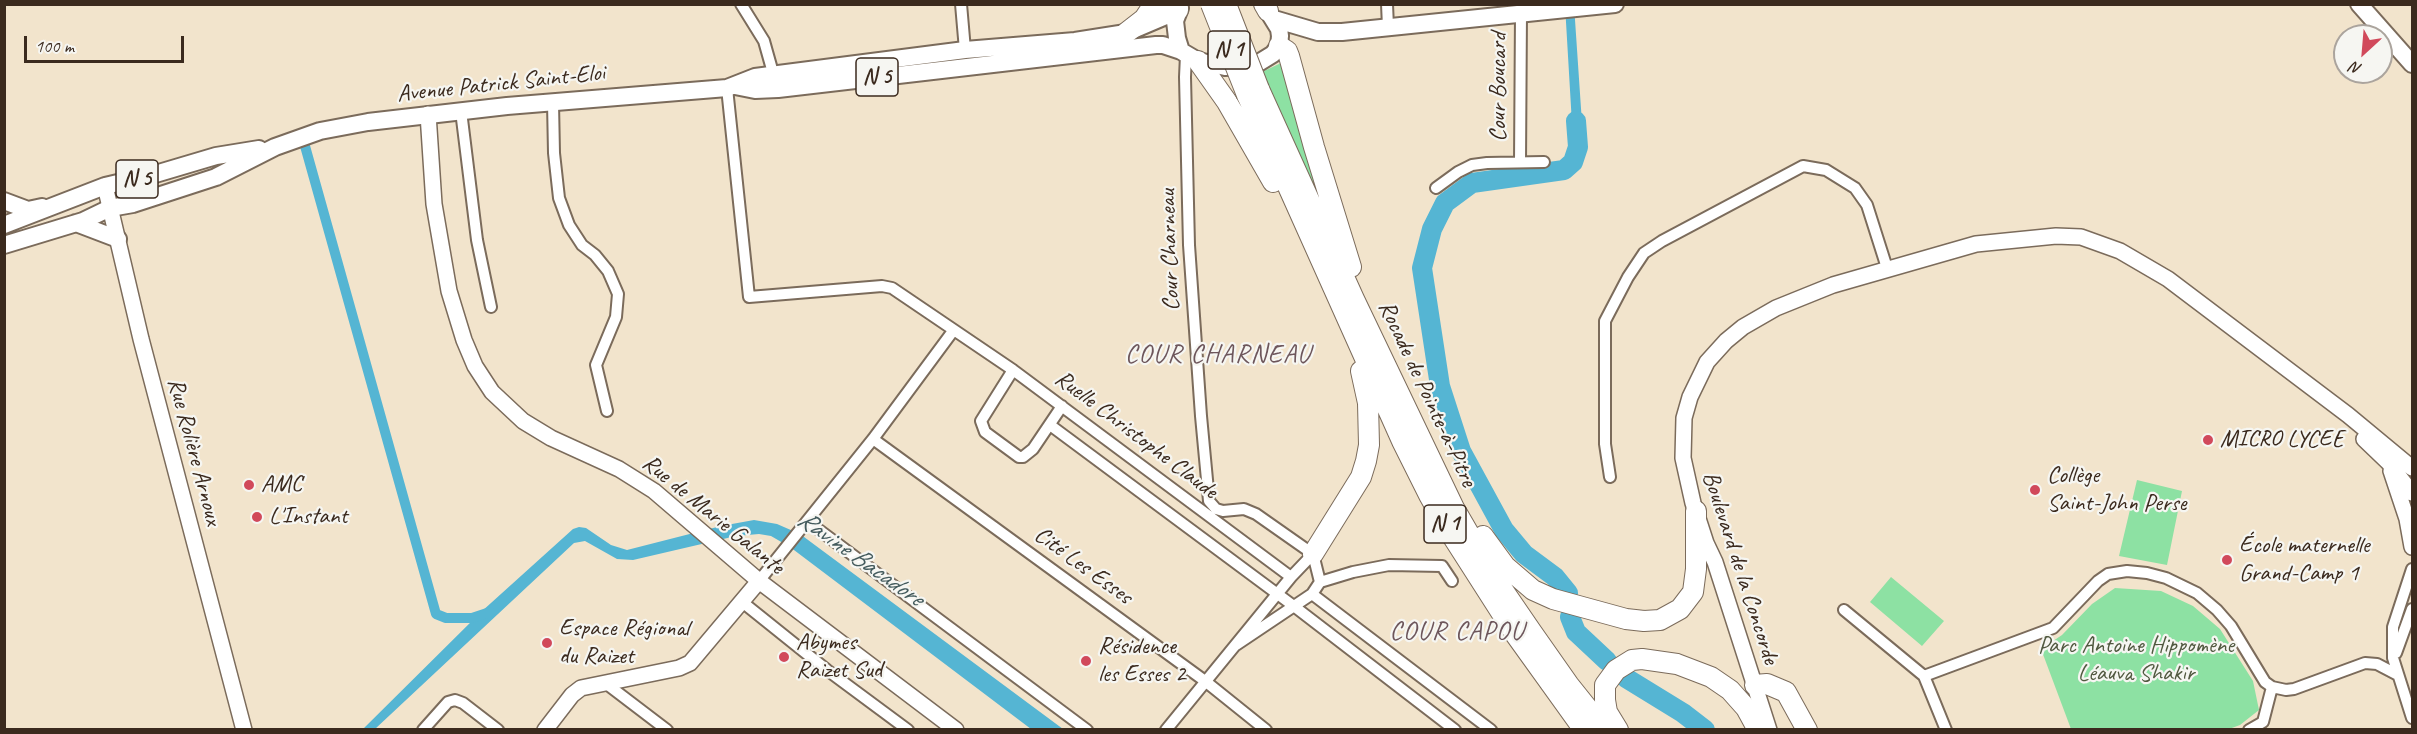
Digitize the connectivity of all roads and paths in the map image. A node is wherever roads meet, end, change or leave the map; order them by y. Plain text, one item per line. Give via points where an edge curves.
1 (741, 4) edge
2 (961, 4) edge
3 (1154, 4) edge
4 (1211, 4) edge
5 (1226, 4) edge
6 (1387, 4) edge
7 (1615, 4) edge
8 (2359, 4) edge
9 (2365, 4) edge
10 (1592, 6) edge
11 (1548, 8) edge
12 (1177, 9) edge
13 (1266, 10) edge
14 (1521, 13) junction
15 (1388, 27) junction
16 (1318, 32) junction
17 (1126, 33) junction
18 (1280, 44) junction
19 (965, 50) junction
20 (1188, 56) junction
21 (2408, 59) edge
22 (776, 82) junction
23 (731, 87) junction
24 (1253, 92) junction
25 (554, 103) junction
26 (461, 111) junction
27 (428, 114) junction
28 (275, 147) junction
29 (1520, 162) junction
30 (1544, 162) dead end
31 (105, 186) junction
32 (1436, 188) dead end
33 (4, 201) edge
34 (70, 202) junction
35 (110, 208) junction
36 (76, 223) junction
37 (4, 225) edge
38 (1303, 234) junction
39 (118, 239) junction
40 (5, 244) edge
41 (1887, 268) junction
42 (491, 307) dead end
43 (1342, 308) junction
44 (1370, 330) junction
45 (953, 331) junction
46 (1013, 370) junction
47 (2294, 374) junction
48 (1363, 378) junction
49 (1062, 406) junction
50 (607, 411) dead end
51 (1414, 424) junction
52 (1050, 425) junction
53 (873, 439) junction
54 (2388, 462) junction
55 (2412, 468) edge
56 (1610, 477) dead end
57 (2412, 493) edge
58 (1694, 507) junction
59 (805, 524) junction
60 (2412, 547) edge
61 (1313, 554) junction
62 (2412, 569) edge
63 (1291, 577) junction
64 (759, 581) junction
65 (1320, 582) junction
66 (1452, 582) dead end
67 (1278, 594) junction
68 (1312, 594) junction
69 (741, 602) junction
70 (1295, 607) junction
71 (2412, 609) edge
72 (1844, 610) dead end
73 (1236, 645) junction
74 (2393, 658) junction
75 (2398, 675) junction
76 (1924, 676) junction
77 (1205, 681) junction
78 (604, 682) junction
79 (1755, 685) junction
80 (2272, 687) junction
81 (2412, 718) edge
82 (244, 729) edge
83 (423, 729) edge
84 (498, 729) edge
85 (545, 729) edge
86 (667, 729) edge
87 (908, 729) edge
88 (956, 729) edge
89 (1087, 729) edge
90 (1166, 729) edge
91 (1266, 729) edge
92 (1455, 729) edge
93 (1491, 729) edge
94 (1584, 729) edge
95 (1605, 729) edge
96 (1618, 729) edge
97 (1758, 729) edge
98 (1769, 729) edge
99 (1807, 729) edge
100 (1946, 729) edge
101 (2249, 729) edge

1 - 22 street via 764,41
2 - 19 street
3 - 17 highway via 1144,19
4 - 24 highway, N 1, bridge
5 - 24 highway, N 1, bridge
6 - 15 street
7 - 10 main road
8 - 21 main road
9 - 21 main road
10 - 11 main road
11 - 14 main road
12 - 17 main road, Avenue Patrick Saint-Eloi / N 5
12 - 20 main road via 1175,31
13 - 16 main road
13 - 18 main road via 1279,29
14 - 15 main road
14 - 29 street, Cour Boucard
15 - 16 main road
16 - 18 main road, Avenue Patrick Saint-Eloi
17 - 19 main road, Avenue Patrick Saint-Eloi / N 5
18 - 20 main road, Avenue Patrick Saint-Eloi via 1265,59 1246,66 1225,67
18 - 44 highway via 1290,56
19 - 22 main road, Avenue Patrick Saint-Eloi / N 5
20 - 22 main road, Avenue Patrick Saint-Eloi / N 5 via 1156,45
20 - 38 highway via 1227,102
20 - 61 street, Cour Charneau via 1189,245 1209,501 1223,511 1256,514
22 - 23 main road, Avenue Patrick Saint-Eloi / N 5 via 755,90
23 - 25 main road, Avenue Patrick Saint-Eloi / N 5
23 - 45 street, Ruelle Christophe Claude via 749,297 882,286 892,288
24 - 43 highway, Rocade de Pointe-à-Pitre / N 1
24 - 44 highway, Rocade de Pointe-à-Pitre / N 1
25 - 26 main road, Avenue Patrick Saint-Eloi / N 5
25 - 50 street via 559,198 569,225 582,245 608,271 618,294 616,317 596,365
26 - 27 main road, Avenue Patrick Saint-Eloi / N 5
26 - 42 street via 477,240
27 - 28 main road, Avenue Patrick Saint-Eloi / N 5 via 320,131
27 - 64 main road, Rue de Marie Galante via 443,264 464,340 492,392 523,421 654,491
28 - 31 main road, Avenue Patrick Saint-Eloi / N 5 via 216,156
28 - 35 main road, Avenue Patrick Saint-Eloi / N 5 via 216,177
29 - 30 street
29 - 32 street via 1472,165
31 - 34 main road, Avenue Patrick Saint-Eloi / N 5
31 - 35 main road, Rue Rolière Arnoux
33 - 34 main road via 28,210
34 - 37 main road, Avenue Patrick Saint-Eloi / N 5
35 - 36 main road, Avenue Patrick Saint-Eloi / N 5
35 - 39 main road, Rue Rolière Arnoux
36 - 39 main road
36 - 40 main road, Avenue Patrick Saint-Eloi / N 5
38 - 43 highway
38 - 48 highway
39 - 82 main road, Rue Rolière Arnoux
41 - 47 main road, Boulevard de la Concorde via 1976,244 2081,237 2104,243 2150,267
41 - 56 street via 1867,205 1855,188 1835,174 1803,166 1644,254 1605,321 1605,444
41 - 58 main road, Boulevard de la Concorde via 1776,308 1743,327 1707,362 1684,418 1683,458
43 - 48 highway
43 - 94 highway, Rocade de Pointe-à-Pitre / N 1 via 1402,441 1451,534 1515,634
44 - 51 highway, Rocade de Pointe-à-Pitre / N 1
45 - 46 street, Ruelle Christophe Claude
45 - 53 street
46 - 49 street, Ruelle Christophe Claude
46 - 52 street via 981,427 1023,457
47 - 54 main road, Boulevard de la Concorde
47 - 55 main road, Boulevard de la Concorde
48 - 61 highway via 1369,424 1366,461
49 - 52 street
49 - 63 street, Ruelle Christophe Claude
51 - 58 highway via 1424,434 1485,540 1505,566 1522,583 1553,599 1626,619 1660,620 1672,615 1693,592
51 - 95 highway, Rocade de Pointe-à-Pitre / N 1 via 1454,508 1494,577 1569,685
52 - 67 street
53 - 59 street
53 - 77 street, Cité Les Esses
54 - 57 main road, Boulevard de la Concorde
54 - 60 main road
58 - 79 main road, Boulevard de la Concorde
59 - 64 street
59 - 89 street
61 - 63 street
61 - 65 street
62 - 74 street via 2393,627
63 - 67 street
64 - 69 main road
64 - 88 main road, Rue de Marie Galante
65 - 66 street via 1389,565 1442,566
65 - 68 street
67 - 70 street
67 - 73 street
68 - 70 street
68 - 93 street
69 - 78 main road via 686,666
69 - 87 street
70 - 73 street
70 - 92 street
71 - 74 street
72 - 76 street
73 - 77 street
74 - 75 street
75 - 80 street via 2365,663 2295,689
75 - 81 street
76 - 80 street via 2052,628 2098,581 2108,574 2127,571 2166,578 2197,593 2231,626 2265,682
76 - 100 street
77 - 90 street
77 - 91 street, Cité Les Esses
78 - 85 main road via 574,693
78 - 86 street
79 - 98 main road, Boulevard de la Concorde
79 - 99 highway via 1767,684 1786,692
80 - 101 street via 2263,722
83 - 84 street via 448,702 455,700
96 - 97 highway via 1607,712 1605,685 1616,670 1642,659 1677,664 1711,677 1730,690

